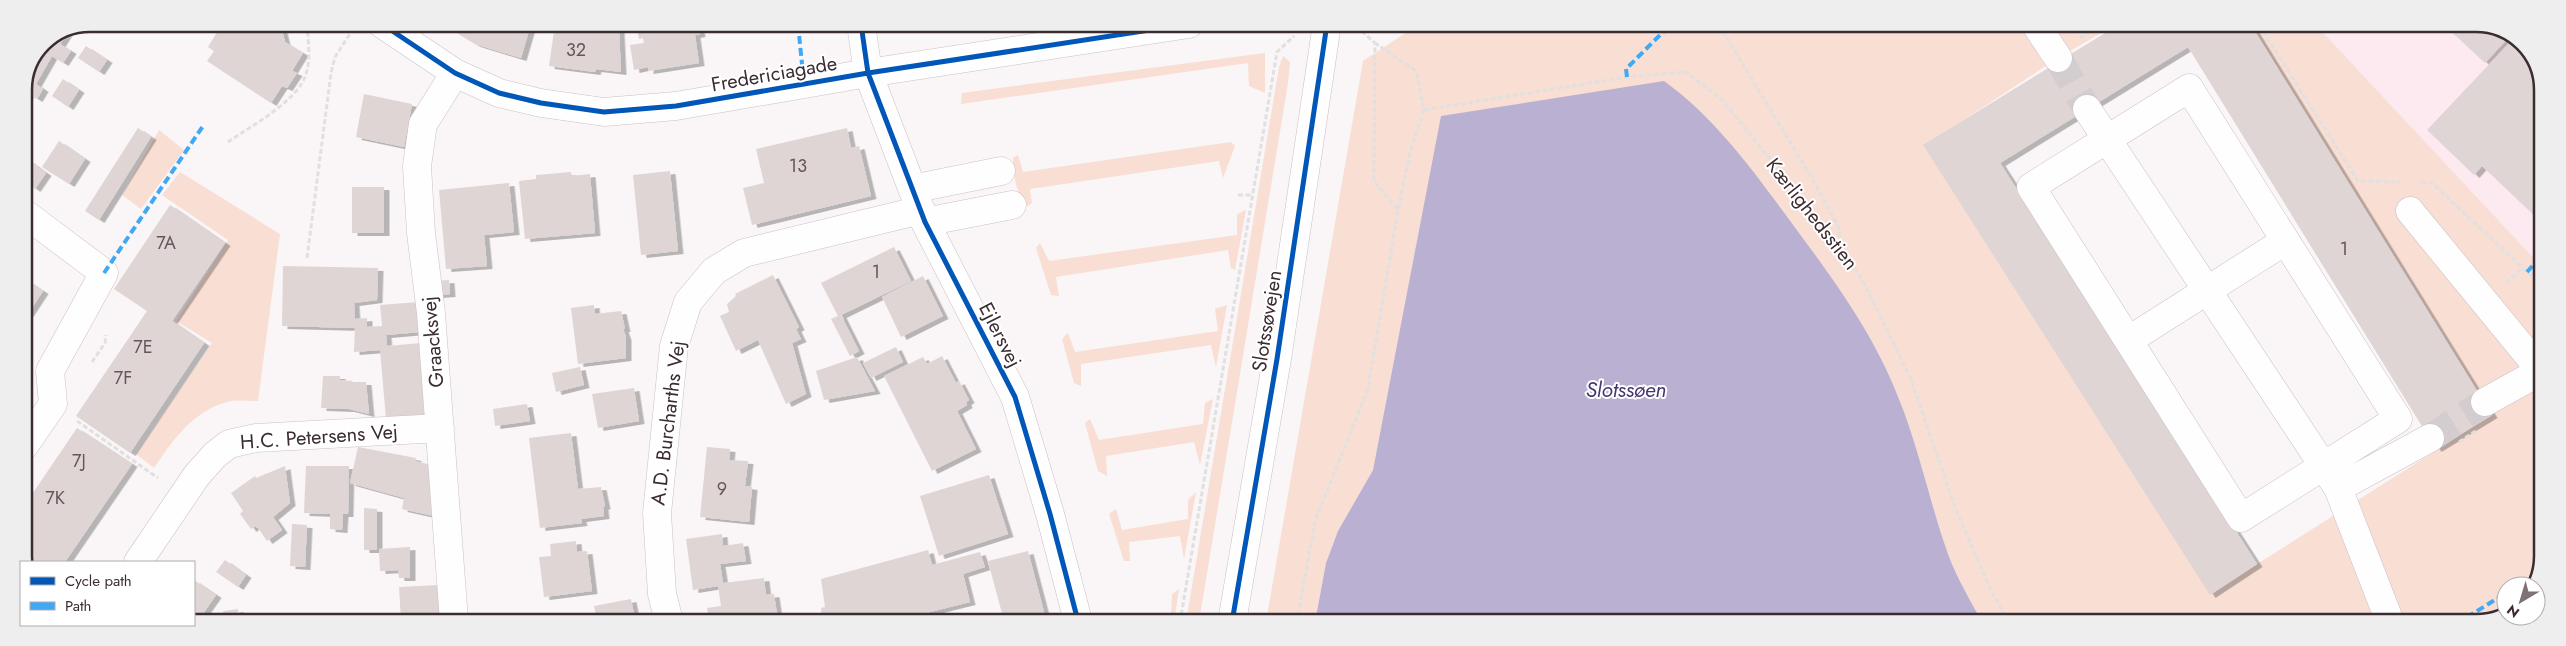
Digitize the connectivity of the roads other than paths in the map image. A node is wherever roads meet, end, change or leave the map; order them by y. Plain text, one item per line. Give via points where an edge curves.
1 (394, 32) edge
2 (862, 32) edge
3 (1136, 32) edge
4 (1326, 32) edge
5 (2041, 32) edge
6 (2058, 58) tunnel mouth
7 (868, 72) junction
8 (455, 73) junction
9 (2087, 109) tunnel mouth
10 (2107, 139) junction
11 (1001, 171) dead end
12 (1012, 205) dead end
13 (920, 207) junction
14 (2410, 211) dead end
15 (32, 219) edge
16 (2286, 241) junction
17 (2207, 291) junction
18 (2128, 340) junction
19 (2534, 362) edge
20 (2534, 375) edge
21 (2484, 402) tunnel mouth
22 (440, 428) junction
23 (33, 433) edge
24 (2430, 438) tunnel mouth
25 (2323, 466) junction
26 (2338, 488) junction
27 (139, 561) edge
28 (453, 614) edge
29 (667, 614) edge
30 (1076, 614) edge
31 (1233, 614) edge
32 (2387, 614) edge

1 - 8 street, Fredericiagade
2 - 7 street, Ejlersvej
3 - 7 street, Fredericiagade
4 - 31 street, Slotssøvejen via 1277,360
5 - 6 street
7 - 8 street, Fredericiagade via 676,106 604,112 500,94
7 - 13 street, Ejlersvej
8 - 22 street, Graacksvej via 423,124 417,166
9 - 10 street
10 - 16 street via 2189,88
10 - 17 street
10 - 18 street via 2032,187
11 - 13 street
12 - 13 street
13 - 29 street, A.D. Burcharths Vej via 744,253 714,271 688,302 674,346 657,513 662,594
13 - 30 street, Ejlersvej via 1014,397 1050,514
14 - 19 street
15 - 23 street via 104,273 50,371 52,404
16 - 17 street
16 - 25 street via 2398,419
17 - 18 street
17 - 25 street
18 - 25 street via 2241,518
20 - 21 street
22 - 27 street, H.C. Petersens Vej via 256,438 229,444 197,475
22 - 28 street, Graacksvej
24 - 26 street
25 - 26 street
26 - 32 street

